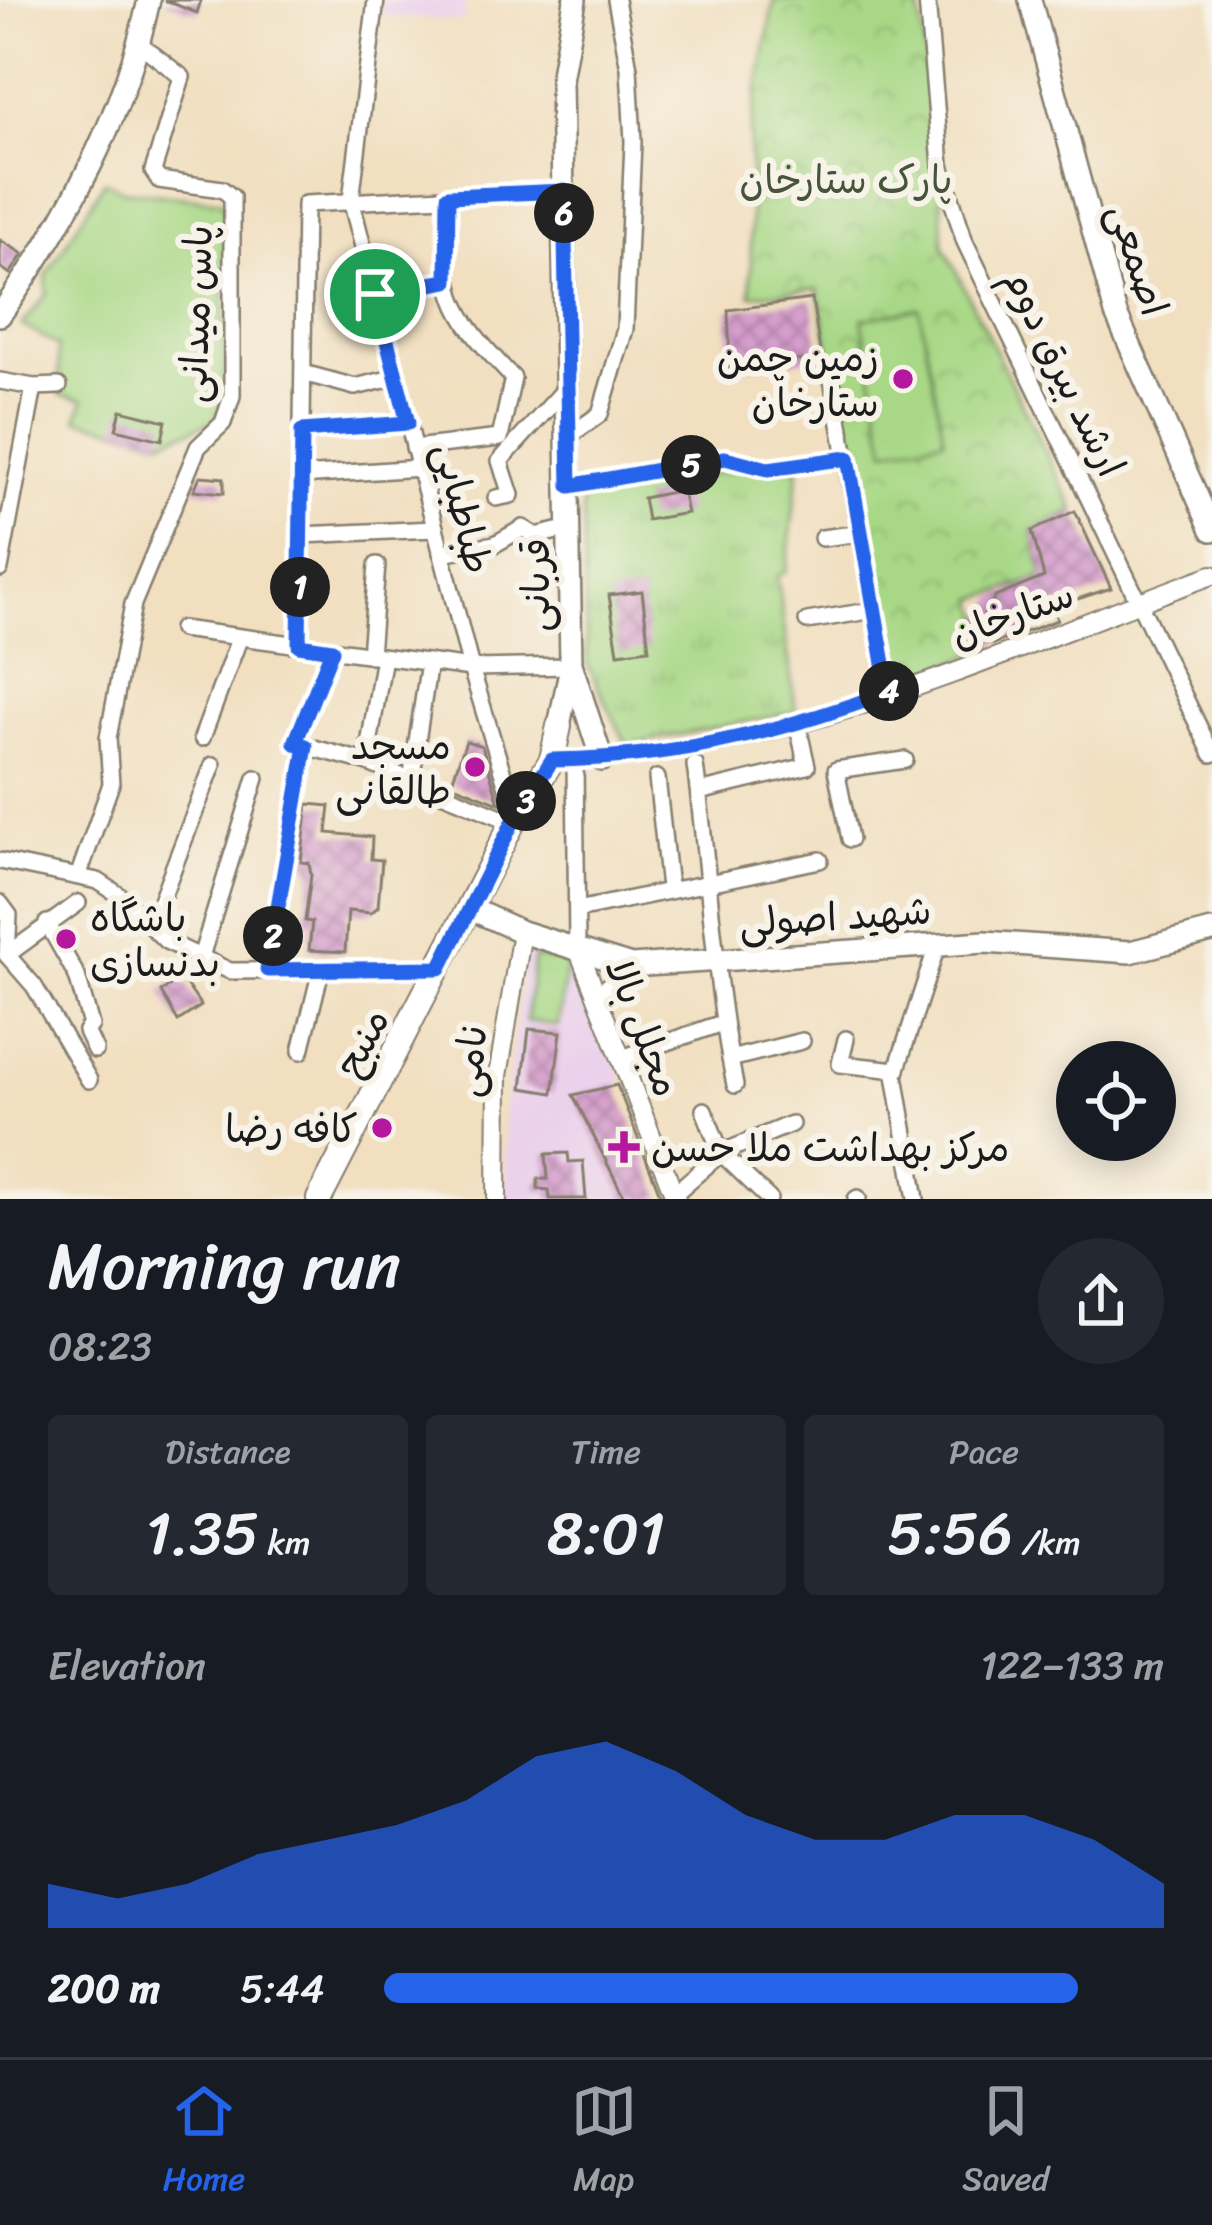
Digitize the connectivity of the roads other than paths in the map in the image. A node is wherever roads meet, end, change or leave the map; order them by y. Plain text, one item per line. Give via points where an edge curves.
1 (149, 0) edge
2 (376, 0) edge
3 (575, 0) edge
4 (616, 0) edge
5 (927, 0) edge
6 (1030, 0) edge
7 (140, 44) junction
8 (564, 191) junction
9 (448, 196) junction
10 (351, 200) junction
11 (447, 281) junction
12 (375, 294) junction
13 (0, 315) edge
14 (830, 369) dead end
15 (303, 373) junction
16 (397, 377) junction
17 (0, 381) edge
18 (58, 386) dead end
19 (568, 386) junction
20 (34, 387) junction
21 (408, 423) junction
22 (302, 431) junction
23 (569, 436) junction
24 (414, 448) junction
25 (848, 458) junction
26 (419, 468) junction
27 (301, 476) junction
28 (570, 486) junction
29 (496, 498) dead end
30 (570, 528) junction
31 (435, 529) junction
32 (1212, 530) edge
33 (861, 533) junction
34 (301, 535) junction
35 (822, 538) dead end
36 (441, 553) junction
37 (377, 565) dead end
38 (0, 569) edge
39 (1212, 575) edge
40 (1142, 601) junction
41 (875, 610) junction
42 (807, 621) dead end
43 (182, 628) dead end
44 (238, 639) junction
45 (299, 645) junction
46 (332, 650) junction
47 (377, 656) junction
48 (428, 662) junction
49 (572, 666) junction
50 (470, 668) junction
51 (889, 692) junction
52 (560, 726) joint
53 (798, 727) junction
54 (202, 738) dead end
55 (306, 746) junction
56 (1212, 754) edge
57 (563, 760) junction
58 (602, 760) junction
59 (905, 760) dead end
60 (366, 762) junction
61 (213, 765) dead end
62 (695, 765) dead end
63 (256, 778) dead end
64 (657, 778) dead end
65 (411, 781) junction
66 (699, 792) junction
67 (515, 819) junction
68 (850, 839) dead end
69 (820, 860) dead end
70 (0, 861) edge
71 (79, 874) junction
72 (708, 885) junction
73 (669, 888) junction
74 (0, 903) edge
75 (78, 903) dead end
76 (471, 909) junction
77 (577, 910) junction
78 (47, 922) junction
79 (151, 926) junction
80 (522, 932) junction
81 (1212, 932) edge
82 (938, 944) junction
83 (577, 946) junction
84 (3, 958) edge
85 (200, 960) junction
86 (720, 961) junction
87 (631, 966) junction
88 (440, 968) junction
89 (267, 970) junction
90 (321, 970) junction
91 (598, 998) junction
92 (722, 1024) junction
93 (846, 1039) dead end
94 (802, 1040) dead end
95 (95, 1050) dead end
96 (301, 1052) dead end
97 (622, 1058) junction
98 (730, 1059) junction
99 (896, 1070) junction
100 (89, 1080) dead end
101 (735, 1085) dead end
102 (704, 1110) dead end
103 (791, 1124) dead end
104 (721, 1153) junction
105 (675, 1197) edge
106 (320, 1199) edge
107 (497, 1199) edge
108 (769, 1199) edge
109 (916, 1199) edge

1 - 7 main road
2 - 10 street, طباطبایی
3 - 8 main road, قربانی via 561,80
4 - 23 street via 633,142 625,328 600,413
5 - 40 street, ارشد بیرق دوم via 941,165 965,242
6 - 32 main road, اصمعی via 1116,314
7 - 13 main road via 84,183
7 - 71 street, پاس میدانی via 182,77 153,170 159,180 222,188 232,197 232,396 224,423 198,447 133,604 108,738 111,784
8 - 9 street
8 - 19 main road, قربانی
9 - 10 street
9 - 11 street
10 - 12 street, طباطبایی
10 - 15 street via 305,204
11 - 12 street
11 - 24 street via 468,331 513,379 500,438
12 - 16 street, طباطبایی
14 - 25 street
15 - 16 street via 355,387
15 - 22 street
16 - 21 street, طباطبایی
17 - 20 street
18 - 20 street
19 - 23 main road, قربانی
19 - 29 street via 500,460 512,495
20 - 38 street
21 - 22 street
21 - 24 street, طباطبایی
22 - 27 street
23 - 28 main road, قربانی
24 - 26 street, طباطبایی
25 - 28 street via 768,469 725,458
25 - 33 street
26 - 27 street
26 - 31 street, طباطبایی
27 - 34 street
28 - 30 main road, قربانی
30 - 36 street via 536,536 523,528 495,544
30 - 49 main road, قربانی
31 - 34 street
31 - 36 street, طباطبایی
33 - 35 street
33 - 41 street
34 - 45 street
36 - 50 street, طباطبایی
37 - 47 street
39 - 40 street, ستارخان
40 - 51 street, ستارخان
40 - 56 street, ارشد بیرق دوم
41 - 42 street
41 - 51 street
43 - 44 street
44 - 45 street
44 - 54 street
45 - 46 street
46 - 47 street
46 - 55 street via 295,743
47 - 48 street
47 - 60 street
48 - 50 street
48 - 65 street
49 - 50 street
49 - 52 main road
49 - 58 main road
50 - 67 street, طباطبایی
51 - 53 street, ستارخان
52 - 57 main road, منبح
53 - 58 street, ستارخان
53 - 66 street via 807,766
55 - 60 street
55 - 89 street
57 - 58 street, ستارخان
57 - 67 main road, منبح
57 - 77 street
59 - 68 street via 836,770
60 - 65 street
61 - 79 street
62 - 66 street
63 - 85 street
64 - 73 street
65 - 67 street
66 - 72 street
67 - 76 main road, منبح
69 - 72 street
70 - 71 street
71 - 79 street via 122,896
72 - 73 street
72 - 86 street
73 - 77 street
74 - 84 street via 9,915
75 - 78 street
76 - 80 main road, شهید اصولی
76 - 88 main road, منبح
77 - 83 street
78 - 84 street
78 - 95 street via 77,976
79 - 85 street
80 - 83 main road, شهید اصولی
80 - 107 street, نامی via 498,1076
81 - 82 main road, شهید اصولی via 1130,952
82 - 86 main road, شهید اصولی
82 - 99 street
83 - 87 main road, شهید اصولی
83 - 91 street, مجلل بالا
84 - 100 street via 34,986
85 - 89 street
86 - 87 main road, شهید اصولی
86 - 92 street
87 - 91 street
88 - 90 street
88 - 106 main road, منبح
89 - 90 street
90 - 96 street
91 - 97 street, مجلل بالا
92 - 97 street
92 - 98 street
93 - 99 street via 840,1064
94 - 98 street
97 - 105 street, مجلل بالا
98 - 101 street
99 - 109 street
102 - 104 street
103 - 104 street
104 - 105 street
104 - 108 street

